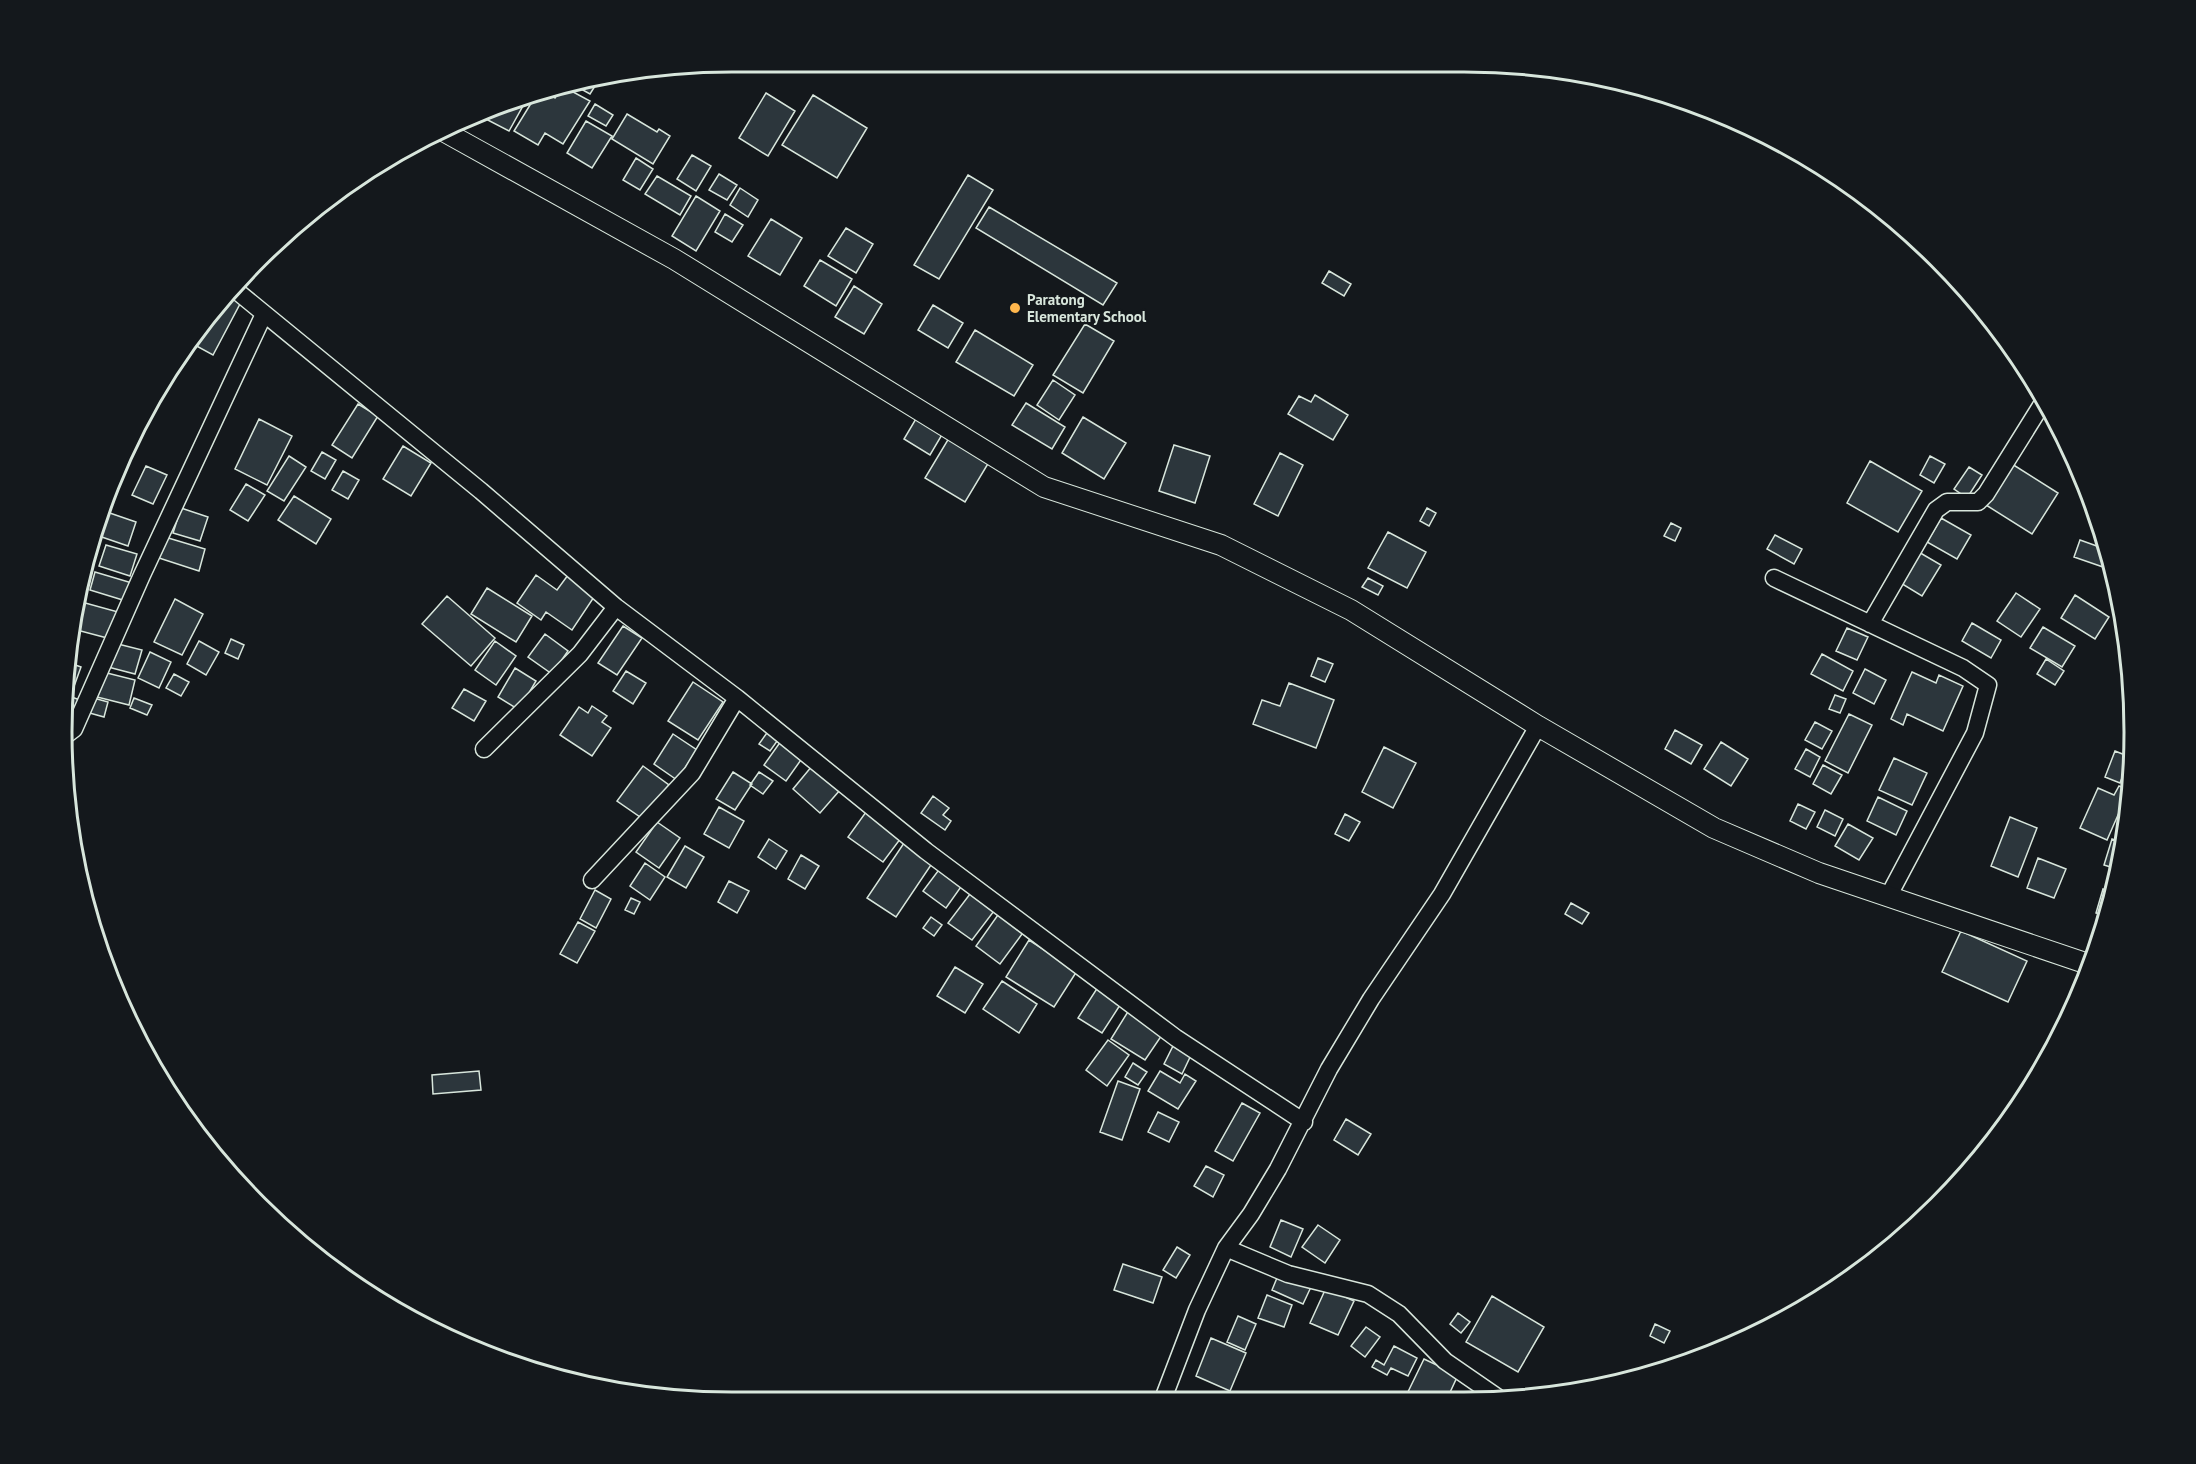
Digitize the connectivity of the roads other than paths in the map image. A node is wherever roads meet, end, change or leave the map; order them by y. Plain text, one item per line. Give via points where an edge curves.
1 (451, 135) edge
2 (240, 293) edge
3 (264, 314) junction
4 (2039, 408) edge
5 (1774, 578) dead end
6 (616, 607) junction
7 (1870, 624) junction
8 (737, 698) junction
9 (1538, 726) junction
10 (72, 730) edge
11 (484, 749) dead end
12 (592, 880) dead end
13 (1888, 897) junction
14 (2082, 962) edge
15 (1304, 1122) junction
16 (1226, 1248) junction
17 (1489, 1391) edge
18 (1166, 1392) edge

1 - 9 street via 675,259 1044,487 1221,545 1351,610
2 - 3 street
3 - 6 street
3 - 10 street
4 - 7 street via 1978,502 1947,502 1936,510
5 - 7 street
6 - 8 street
6 - 11 street via 568,668
7 - 13 street via 1963,668 1988,685 1975,733
8 - 12 street via 692,773
8 - 15 street via 926,851 1167,1032
9 - 13 street via 1714,828 1762,851
9 - 15 street via 1442,894 1329,1069
13 - 14 street
15 - 16 street via 1251,1214
16 - 17 street via 1288,1274 1368,1294 1399,1314 1445,1361
16 - 18 street

